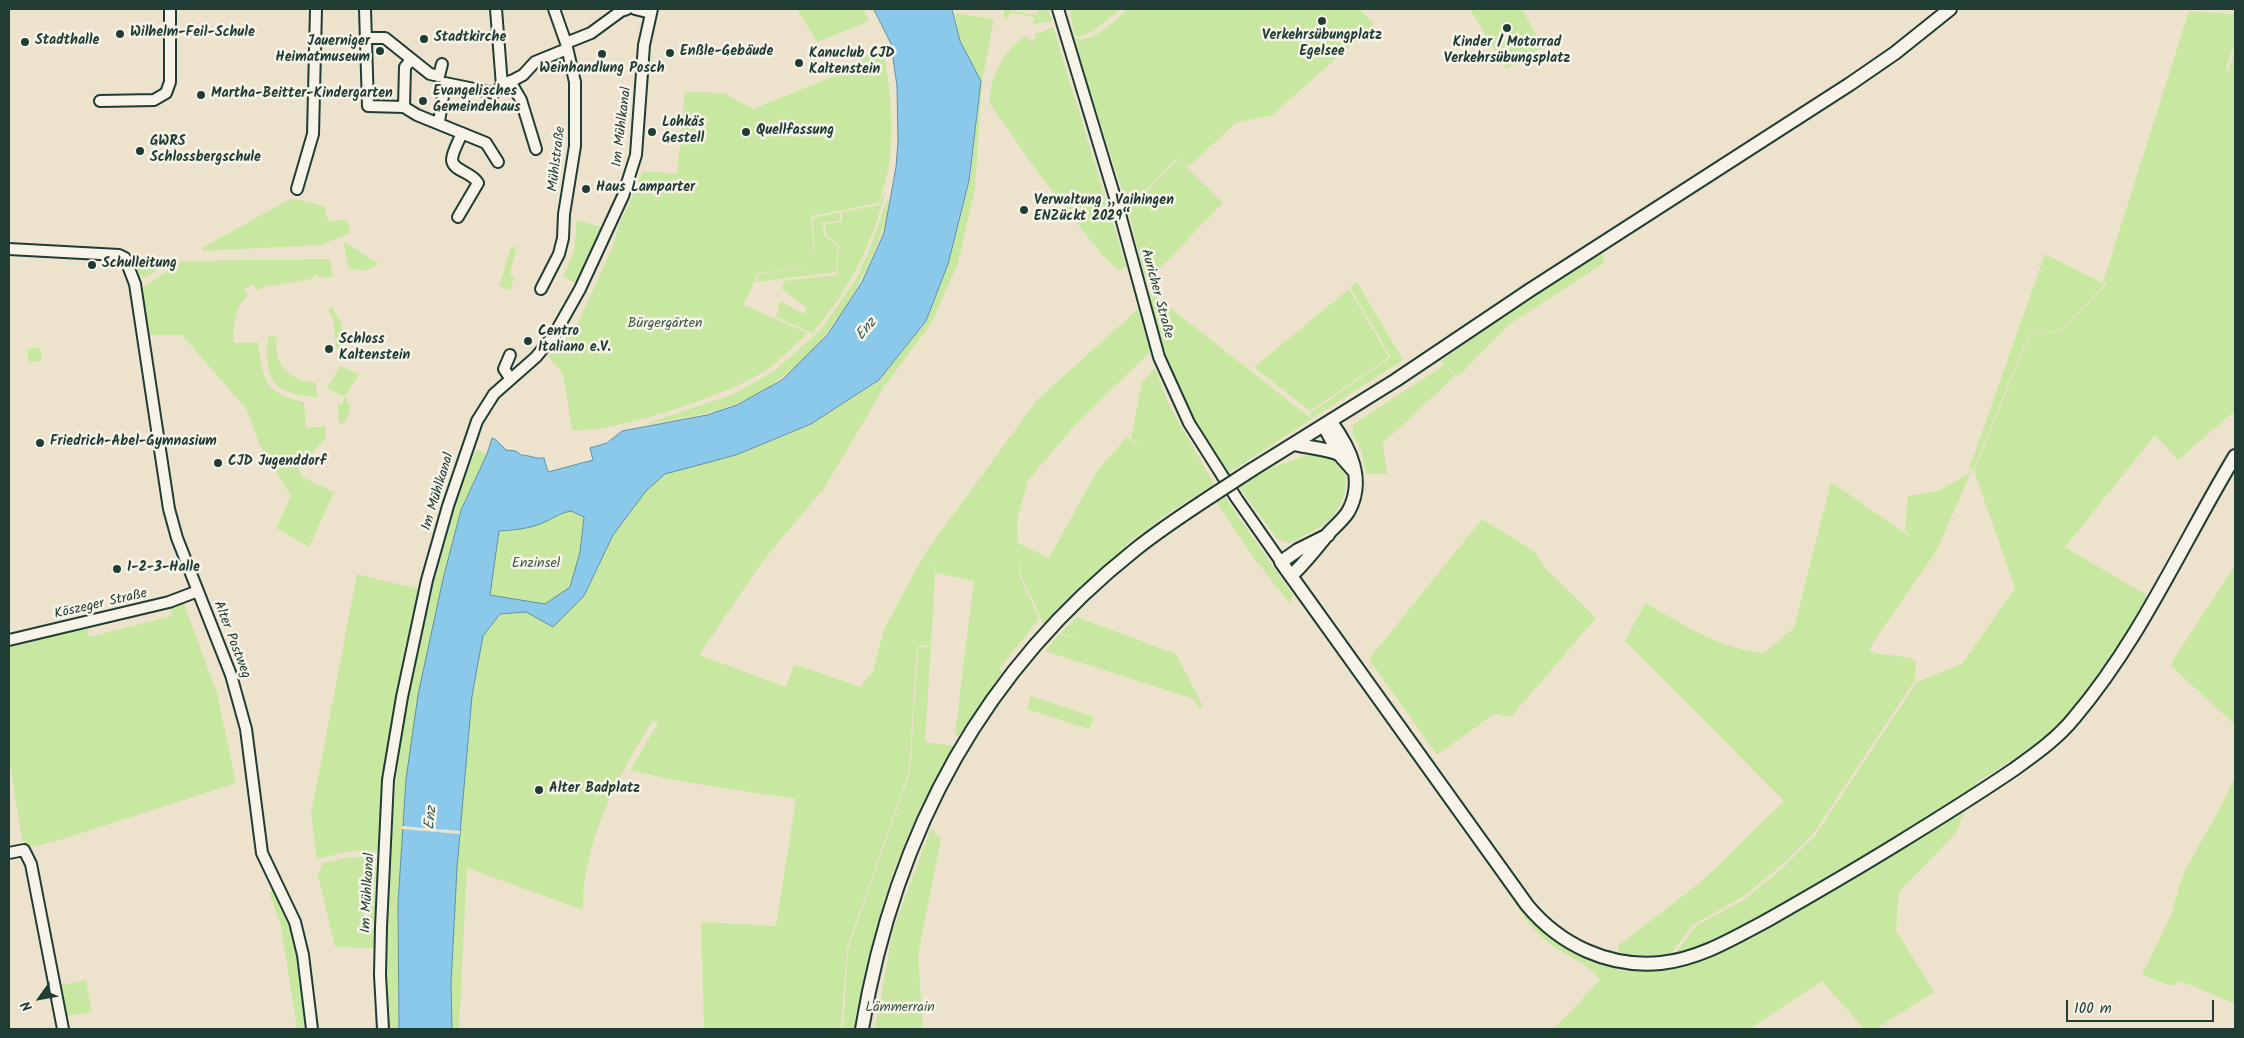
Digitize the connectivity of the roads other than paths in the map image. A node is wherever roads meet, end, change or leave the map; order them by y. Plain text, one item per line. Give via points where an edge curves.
1 (170, 9) edge
2 (316, 9) edge
3 (366, 9) edge
4 (496, 9) edge
5 (554, 9) edge
6 (627, 9) edge
7 (635, 9) edge
8 (1058, 9) edge
9 (1950, 9) edge
10 (651, 11) edge
11 (366, 38) junction
12 (566, 46) junction
13 (411, 60) junction
14 (442, 64) dead end
15 (442, 79) junction
16 (502, 87) junction
17 (100, 101) dead end
18 (404, 107) junction
19 (439, 122) junction
20 (462, 134) junction
21 (536, 148) dead end
22 (498, 162) dead end
23 (298, 189) dead end
24 (458, 218) dead end
25 (9, 250) edge
26 (541, 289) dead end
27 (510, 355) dead end
28 (510, 378) junction
29 (1328, 424) junction
30 (1294, 444) junction
31 (1339, 454) junction
32 (2235, 456) edge
33 (1356, 474) junction
34 (1328, 534) junction
35 (1281, 562) junction
36 (1291, 576) junction
37 (198, 591) junction
38 (9, 640) edge
39 (9, 853) edge
40 (63, 1029) edge
41 (312, 1029) edge
42 (383, 1029) edge
43 (862, 1029) edge

1 - 17 street via 170,82 166,92 154,100
2 - 23 street via 313,134
3 - 11 street
4 - 16 street
5 - 12 street, Mühlstraße
6 - 12 street
7 - 10 street
8 - 35 street, Auricher Straße via 1118,205 1159,357 1189,422
9 - 29 main road via 1858,79
10 - 28 street, Im Mühlkanal via 644,45 636,155 623,196 561,323 539,354
11 - 13 street via 385,38
11 - 18 street via 368,106
12 - 16 street via 535,62 523,75
12 - 26 street, Mühlstraße via 576,95 575,146 564,214 564,238
13 - 15 street
13 - 18 street via 405,67
14 - 15 street
15 - 16 street
15 - 19 street
16 - 21 street via 521,100
18 - 19 street
19 - 20 street
20 - 22 street via 486,143
20 - 24 street via 453,163 475,178 478,186
25 - 37 street, Alter Postweg via 119,255 125,258 136,284 169,509
27 - 28 street via 504,368
28 - 42 street, Im Mühlkanal via 486,405 466,449 427,580 402,697 388,780 380,975
29 - 30 main road
29 - 31 main road
29 - 33 main road via 1348,448
30 - 31 main road
30 - 43 main road, bridge via 1157,533 1090,589 1027,655 978,721 932,799 904,867 880,940
31 - 33 main road
32 - 36 main road via 2130,644 2074,720 2049,743 1975,796 1822,890 1712,949 1663,963 1625,962 1595,954 1566,940 1534,913
33 - 34 main road via 1356,492 1348,510
34 - 35 main road
34 - 36 main road
35 - 36 main road
37 - 38 street, Köszeger Straße via 169,602
37 - 41 street, Alter Postweg via 231,675 246,729 262,853 295,922 303,955
39 - 40 street via 24,850 30,864

